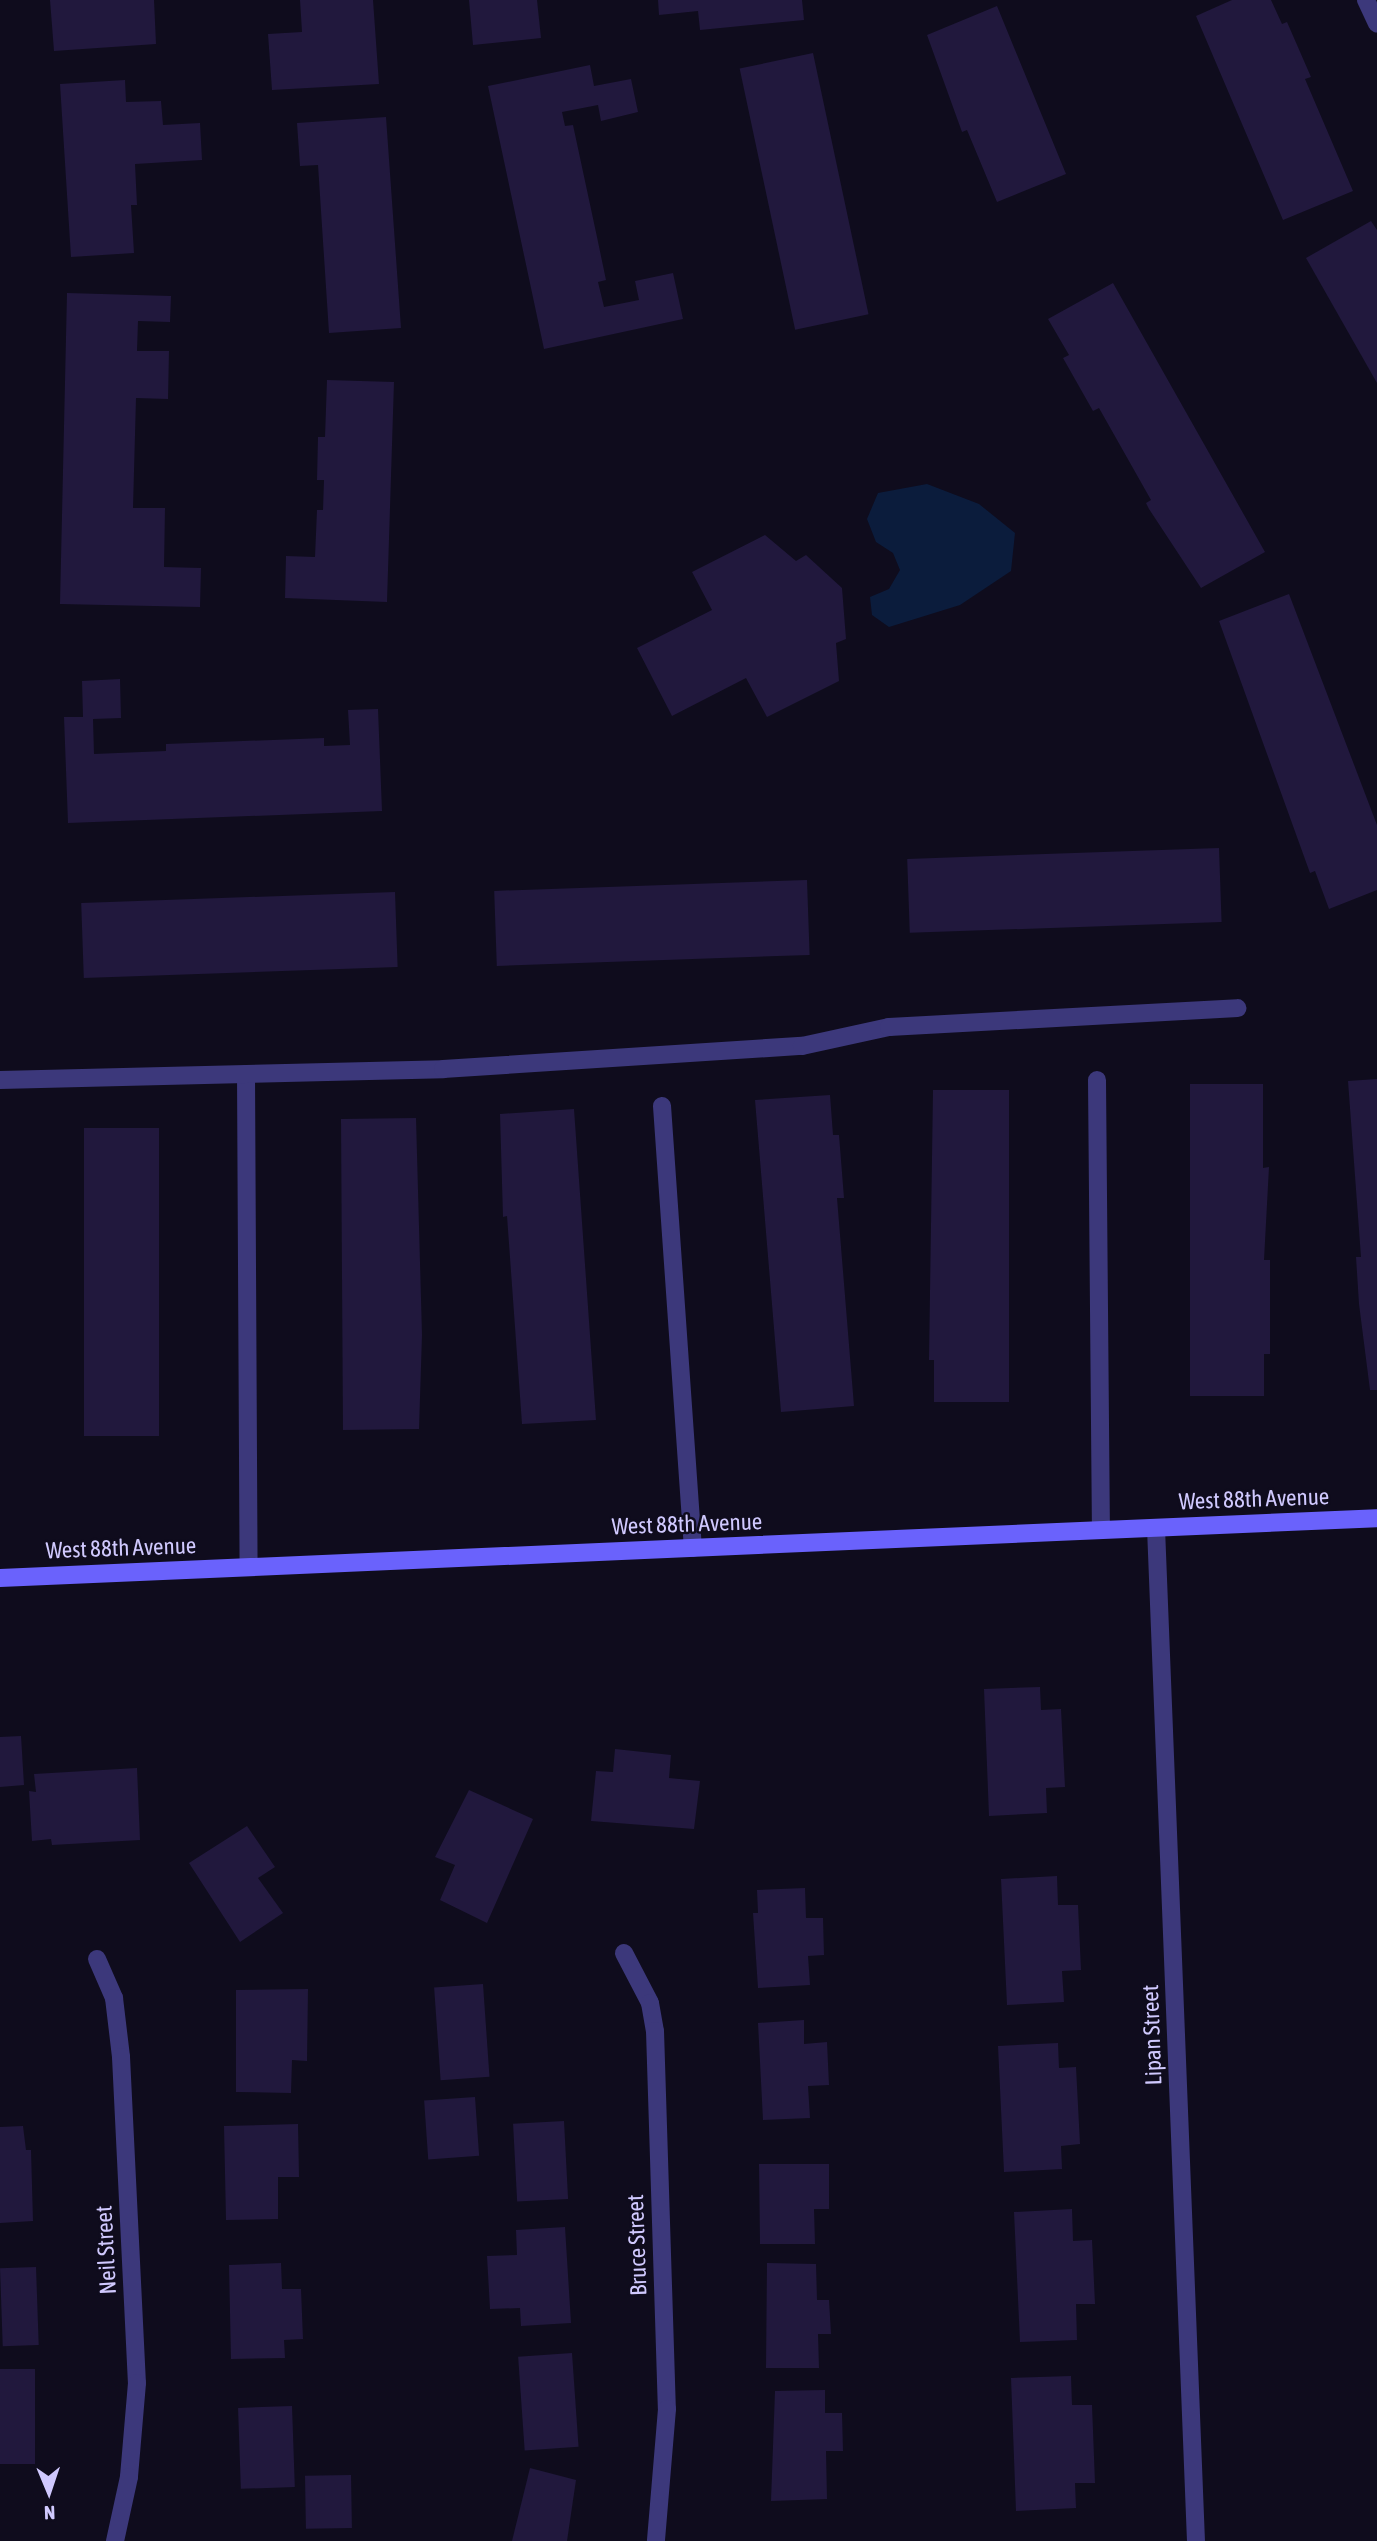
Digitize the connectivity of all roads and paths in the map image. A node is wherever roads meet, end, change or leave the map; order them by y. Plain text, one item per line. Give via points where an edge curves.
1 (1366, 0) edge
2 (1377, 24) edge
3 (1237, 1008) dead end
4 (246, 1074) junction
5 (0, 1080) edge
6 (1097, 1080) dead end
7 (662, 1106) dead end
8 (1377, 1518) edge
9 (1156, 1528) junction
10 (1101, 1530) junction
11 (693, 1548) junction
12 (249, 1567) junction
13 (0, 1578) edge
14 (624, 1953) dead end
15 (97, 1959) dead end
16 (115, 2541) edge
17 (656, 2541) edge
18 (1196, 2541) edge

1 - 2 street
3 - 4 street via 889,1027 802,1046 443,1069
4 - 5 street
4 - 12 street
6 - 10 street
7 - 11 street
8 - 9 main road, West 88th Avenue
9 - 10 main road, West 88th Avenue
9 - 18 street, Lipan Street
10 - 11 main road, West 88th Avenue
11 - 12 main road, West 88th Avenue
12 - 13 main road, West 88th Avenue
14 - 17 street, Bruce Street via 650,2003 655,2031 667,2409
15 - 16 street, Neil Street via 114,1998 121,2057 137,2383 129,2477

